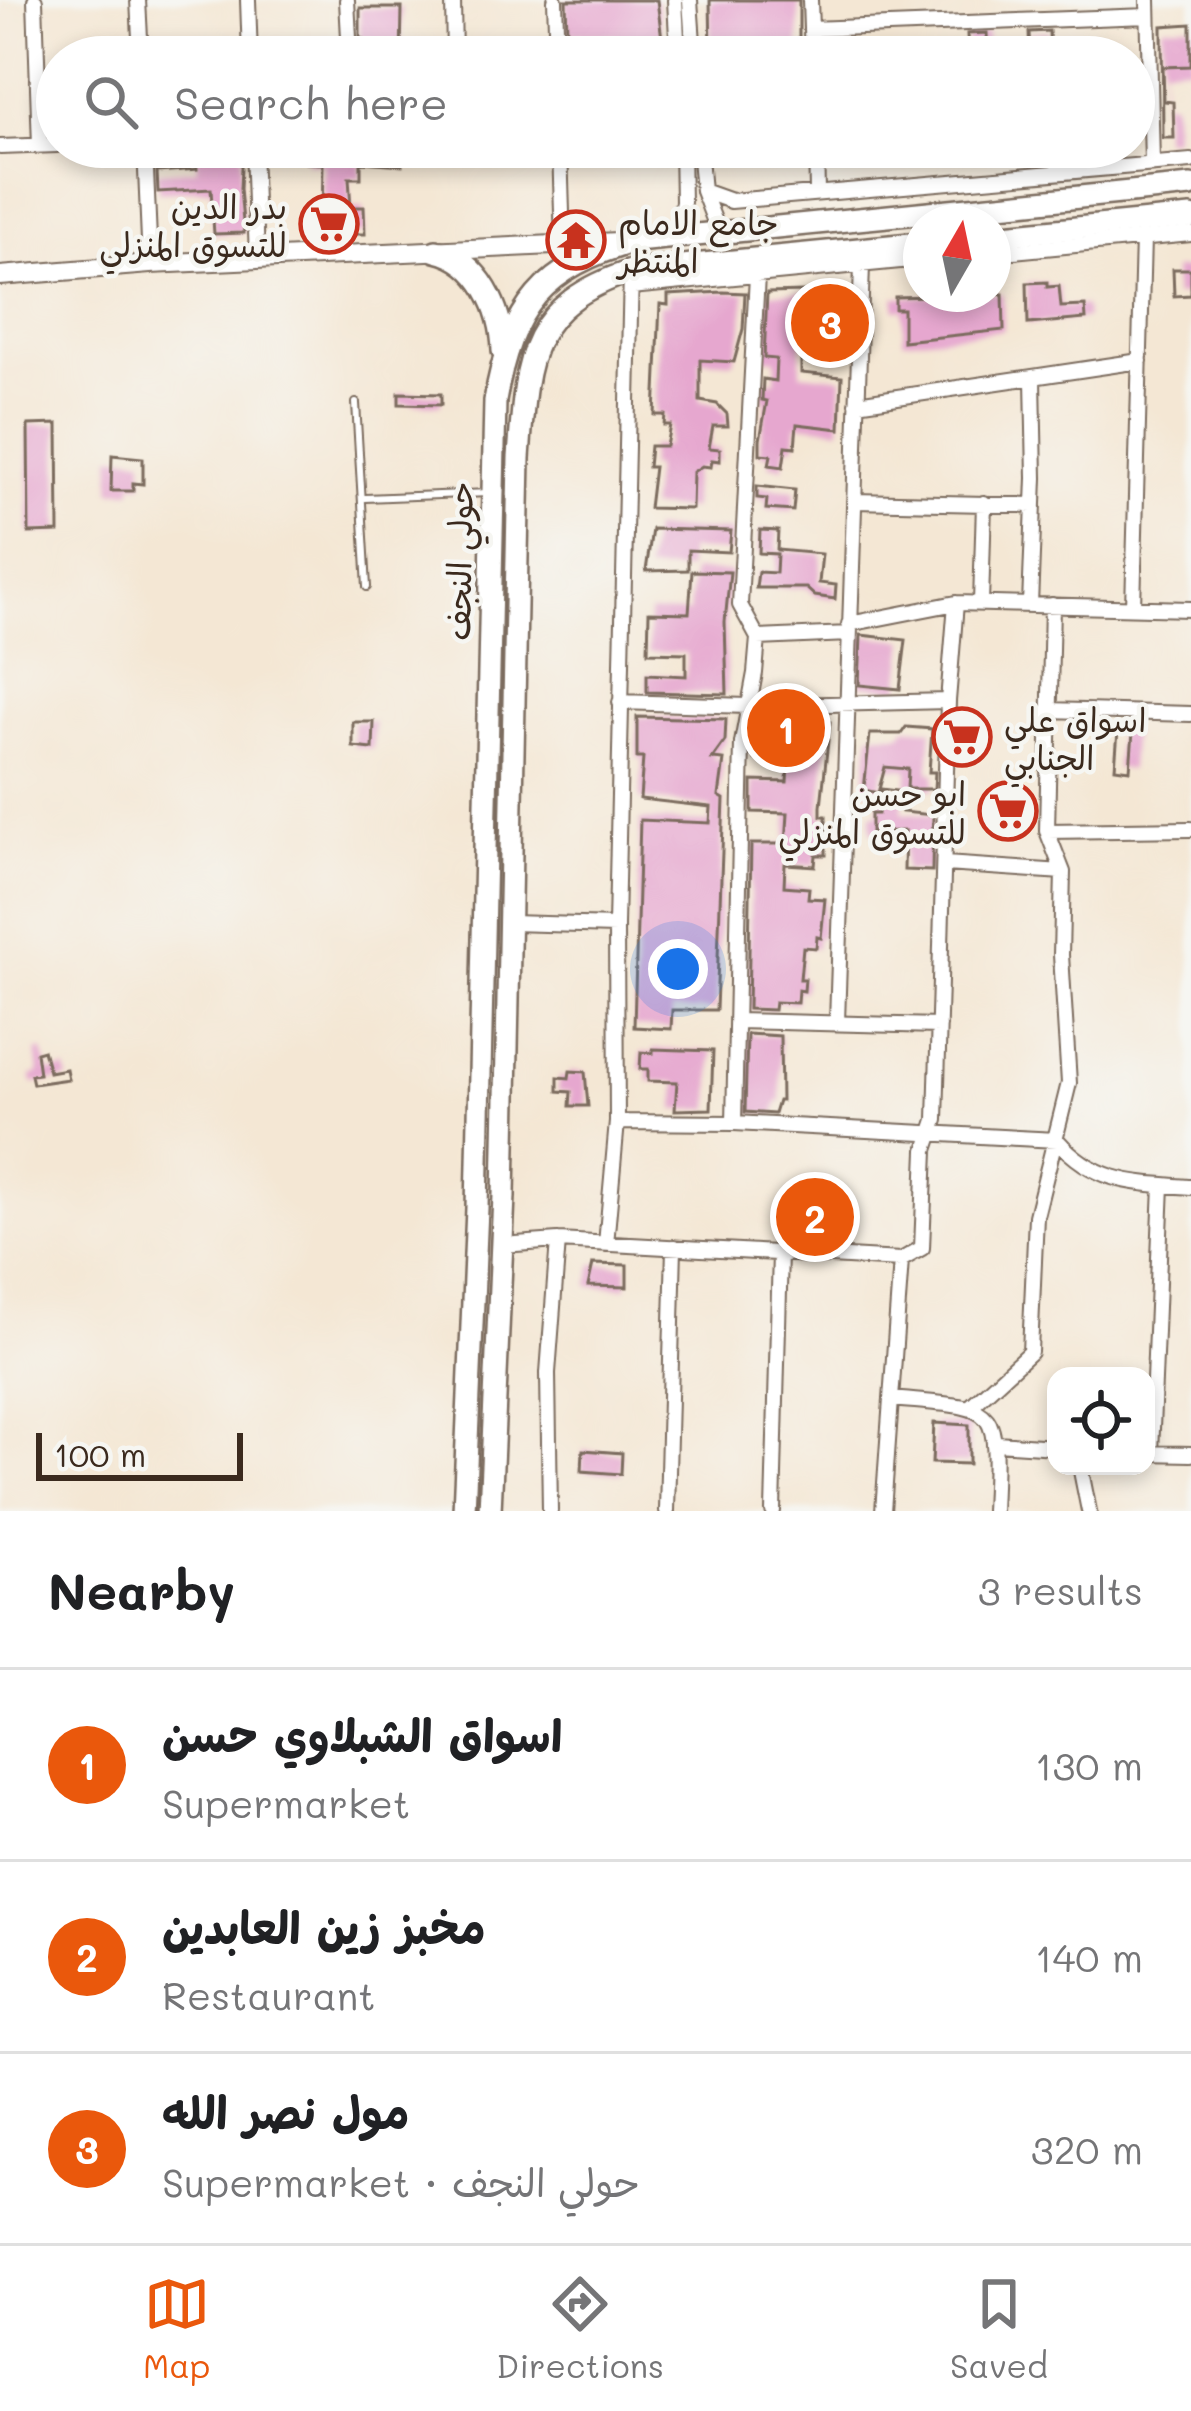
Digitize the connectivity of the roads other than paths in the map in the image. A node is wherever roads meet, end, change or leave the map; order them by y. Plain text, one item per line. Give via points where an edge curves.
1 (35, 0) edge
2 (138, 0) edge
3 (248, 0) edge
4 (347, 0) edge
5 (453, 0) edge
6 (555, 0) edge
7 (675, 0) edge
8 (691, 0) edge
9 (810, 0) edge
10 (1148, 8) edge
11 (811, 29) junction
12 (36, 36) edge
13 (140, 36) edge
14 (249, 36) edge
15 (349, 36) edge
16 (454, 36) edge
17 (556, 36) edge
18 (677, 36) edge
19 (693, 36) edge
20 (811, 36) edge
21 (36, 146) edge
22 (0, 147) edge
23 (1191, 161) edge
24 (1155, 164) edge
25 (146, 168) edge
26 (254, 168) edge
27 (561, 168) edge
28 (682, 168) edge
29 (701, 168) edge
30 (817, 168) edge
31 (1104, 168) edge
32 (1191, 186) edge
33 (704, 191) junction
34 (818, 192) junction
35 (1191, 218) edge
36 (718, 230) junction
37 (1191, 233) edge
38 (676, 236) junction
39 (1011, 237) edge
40 (1062, 238) junction
41 (1144, 238) junction
42 (637, 242) junction
43 (563, 245) junction
44 (903, 245) edge
45 (1011, 249) edge
46 (436, 251) junction
47 (257, 259) junction
48 (903, 262) edge
49 (150, 264) junction
50 (862, 265) junction
51 (757, 275) junction
52 (0, 276) edge
53 (631, 279) junction
54 (503, 351) junction
55 (1140, 361) junction
56 (1033, 379) junction
57 (356, 403) dead end
58 (857, 404) junction
59 (493, 493) junction
60 (363, 498) junction
61 (854, 501) junction
62 (983, 503) junction
63 (1034, 505) junction
64 (367, 587) dead end
65 (956, 603) junction
66 (981, 603) junction
67 (1030, 605) junction
68 (1052, 605) junction
69 (1133, 607) junction
70 (1191, 609) edge
71 (849, 629) junction
72 (758, 638) junction
73 (948, 701) junction
74 (620, 702) junction
75 (847, 702) junction
76 (748, 706) junction
77 (1048, 710) junction
78 (1191, 714) edge
79 (486, 781) junction
80 (515, 781) junction
81 (483, 822) junction
82 (513, 823) junction
83 (1191, 829) edge
84 (1047, 831) junction
85 (945, 864) junction
86 (1063, 872) junction
87 (510, 923) junction
88 (616, 926) junction
89 (736, 1021) junction
90 (837, 1022) junction
91 (939, 1026) junction
92 (617, 1122) junction
93 (734, 1123) junction
94 (932, 1132) junction
95 (1057, 1141) junction
96 (1162, 1185) junction
97 (1191, 1187) edge
98 (557, 1241) junction
99 (606, 1244) junction
100 (502, 1245) junction
101 (674, 1247) junction
102 (780, 1253) junction
103 (901, 1260) junction
104 (1152, 1367) edge
105 (891, 1399) junction
106 (971, 1406) junction
107 (996, 1444) junction
108 (1047, 1447) edge
109 (1155, 1453) edge
110 (1191, 1454) edge
111 (1082, 1475) edge
112 (464, 1511) edge
113 (490, 1511) edge
114 (550, 1511) edge
115 (668, 1511) edge
116 (773, 1511) edge
117 (883, 1511) edge
118 (993, 1511) edge
119 (1089, 1511) edge

1 - 12 street
2 - 13 street
3 - 14 street
4 - 15 street
5 - 16 street
6 - 17 street
7 - 18 street
8 - 19 street
9 - 11 street
10 - 11 street
11 - 20 street
21 - 22 street
23 - 24 street
25 - 49 street
26 - 47 street
27 - 43 street
28 - 38 street
29 - 33 street
30 - 34 street
31 - 34 street
32 - 36 main road, حولي النجف
33 - 34 street via 731,201
33 - 36 street
35 - 40 main road
36 - 38 main road, حولي النجف
37 - 41 street
38 - 42 main road, حولي النجف
39 - 40 main road
40 - 41 street
40 - 45 street
41 - 55 street
42 - 43 street
42 - 54 main road, حولي النجف via 572,265 542,287
43 - 46 street
44 - 53 main road, حولي النجف
46 - 47 street
46 - 54 main road via 482,283
47 - 49 street
48 - 50 street
49 - 52 street
50 - 51 street
50 - 58 street
51 - 53 street
51 - 72 street via 740,605
53 - 74 street
53 - 80 main road, حولي النجف via 592,284 565,304 545,326 525,376
54 - 59 main road, حولي النجف
55 - 56 street
55 - 69 street
56 - 58 street
56 - 63 street
57 - 60 lane
58 - 61 street
59 - 60 lane
59 - 79 main road, حولي النجف
60 - 64 lane
61 - 62 street
61 - 71 street
62 - 63 street
62 - 66 street
63 - 67 street
65 - 66 street
65 - 71 street
65 - 73 street
66 - 67 street
67 - 68 street
68 - 69 street
68 - 77 street
69 - 70 street
71 - 72 street
71 - 75 street
72 - 76 street
73 - 75 street
73 - 85 street
74 - 76 street
74 - 88 street
75 - 76 street
75 - 90 street
76 - 89 street
77 - 78 street
77 - 84 street
79 - 80 main road via 498,790
79 - 81 main road, حولي النجف
80 - 82 main road, حولي النجف
81 - 82 main road via 499,814
81 - 112 main road, حولي النجف
82 - 87 main road, حولي النجف
83 - 84 street
84 - 86 street
85 - 86 street
85 - 91 street
86 - 95 street via 1069,1083
87 - 88 street
87 - 100 main road, حولي النجف
88 - 92 street
89 - 90 street
89 - 93 street
90 - 91 street
91 - 94 street
92 - 93 street
92 - 99 street
93 - 94 street
94 - 95 street
94 - 103 street via 922,1248
95 - 96 street via 1078,1164 1105,1176
95 - 106 street via 1036,1216 1030,1352
96 - 97 street
96 - 104 street
98 - 99 street
98 - 100 street
98 - 114 street
99 - 101 street
100 - 113 main road, حولي النجف
101 - 102 street
101 - 115 street
102 - 103 street
102 - 116 street
103 - 105 street
105 - 106 street
105 - 117 street
106 - 107 street via 987,1417
107 - 108 street
107 - 118 street
109 - 110 street
111 - 119 street

